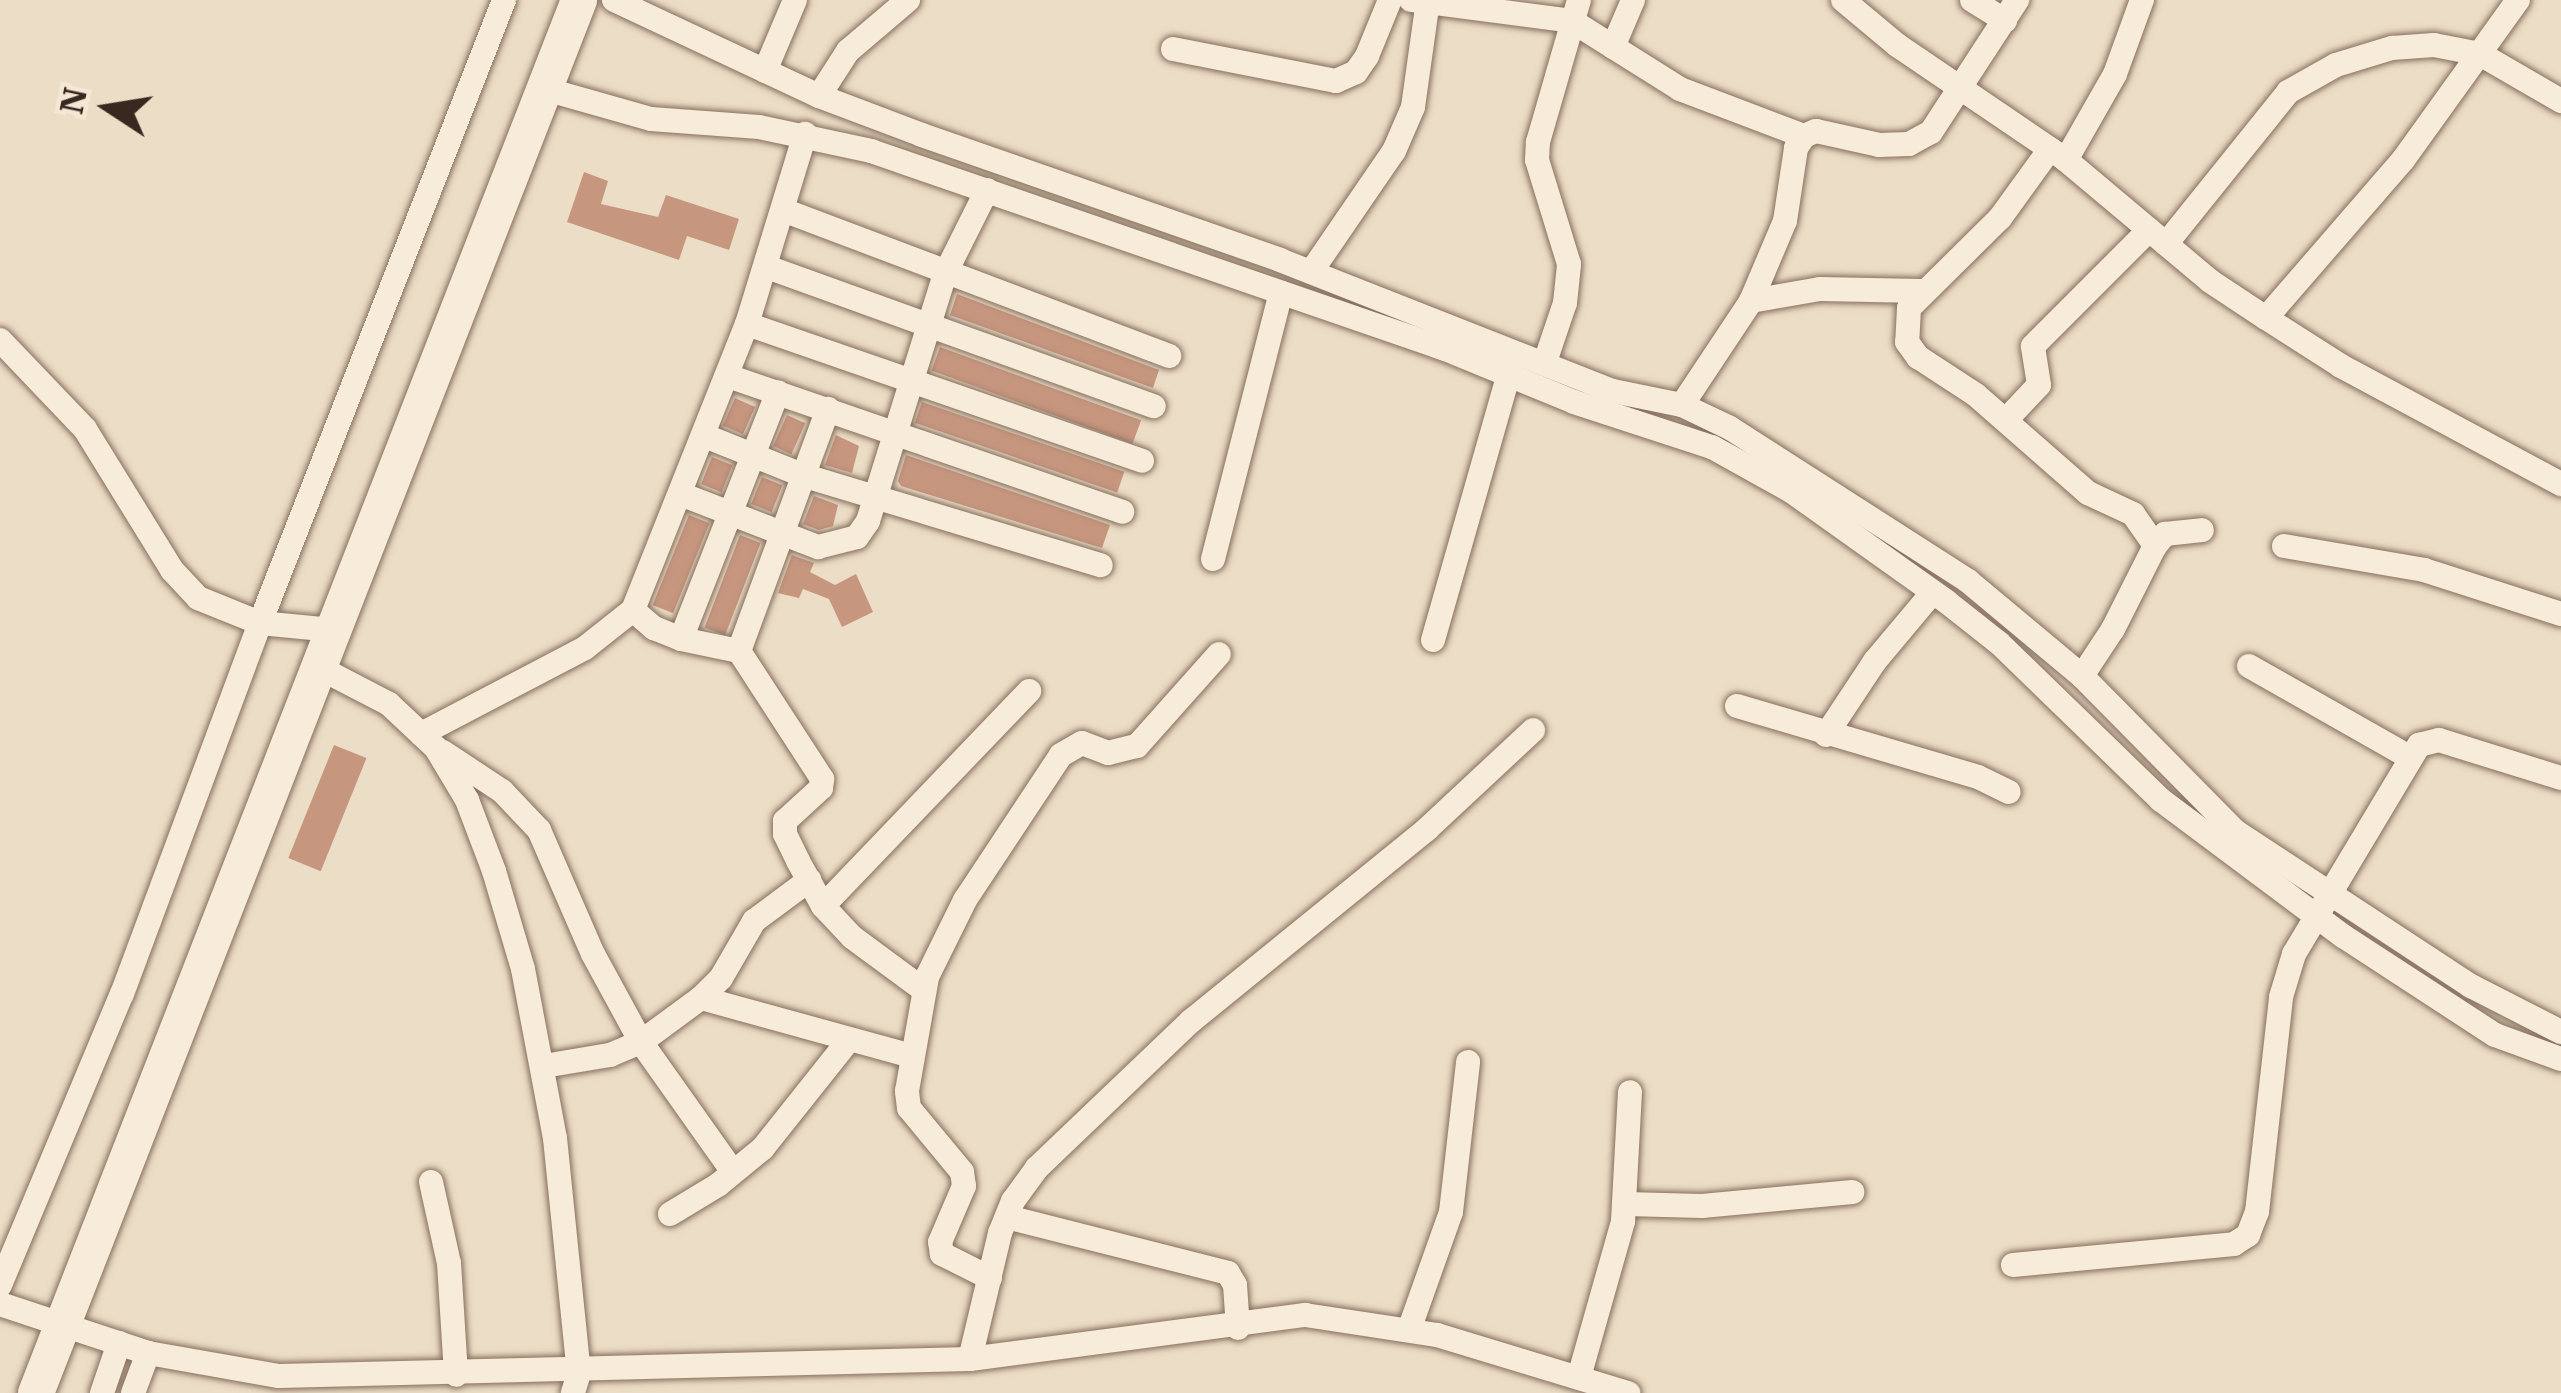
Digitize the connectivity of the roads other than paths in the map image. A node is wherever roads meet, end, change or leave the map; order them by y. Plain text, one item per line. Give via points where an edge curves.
1 (504, 0) edge
2 (579, 0) edge
3 (614, 0) edge
4 (795, 0) edge
5 (908, 0) edge
6 (1390, 0) edge
7 (1633, 0) edge
8 (1972, 0) edge
9 (2142, 0) edge
10 (2518, 0) edge
11 (1422, 1) edge
12 (1845, 1) edge
13 (1576, 10) edge
14 (2011, 10) edge
15 (1613, 47) junction
16 (1173, 49) dead end
17 (2480, 54) junction
18 (765, 71) junction
19 (545, 89) junction
20 (1960, 91) junction
21 (819, 96) junction
22 (2561, 100) edge
23 (805, 134) junction
24 (1804, 136) junction
25 (2058, 155) junction
26 (987, 190) junction
27 (784, 210) junction
28 (2158, 237) junction
29 (767, 267) junction
30 (1311, 272) junction
31 (946, 274) junction
32 (1922, 292) junction
33 (1281, 293) junction
34 (1750, 301) junction
35 (2266, 318) junction
36 (747, 324) junction
37 (928, 326) junction
38 (0, 340) edge
39 (1169, 356) dead end
40 (1513, 362) junction
41 (1545, 362) junction
42 (728, 376) junction
43 (913, 382) junction
44 (778, 392) junction
45 (1682, 405) junction
46 (1154, 406) dead end
47 (828, 409) junction
48 (2006, 420) junction
49 (897, 435) junction
50 (705, 436) junction
51 (754, 456) junction
52 (1142, 461) dead end
53 (802, 475) junction
54 (2561, 484) edge
55 (683, 494) junction
56 (876, 496) junction
57 (1122, 512) dead end
58 (732, 514) junction
59 (2203, 530) dead end
60 (780, 534) junction
61 (2155, 546) junction
62 (2284, 546) dead end
63 (1213, 559) dead end
64 (1101, 565) dead end
65 (1933, 592) junction
66 (634, 610) junction
67 (2561, 614) edge
68 (260, 623) junction
69 (333, 630) junction
70 (681, 639) junction
71 (1433, 640) dead end
72 (739, 651) junction
73 (1219, 654) dead end
74 (2249, 666) dead end
75 (318, 668) junction
76 (2082, 676) junction
77 (1029, 691) dead end
78 (1737, 706) dead end
79 (1533, 730) dead end
80 (1826, 735) junction
81 (429, 741) junction
82 (2411, 758) junction
83 (2561, 778) edge
84 (2009, 792) dead end
85 (808, 880) junction
86 (2320, 905) junction
87 (823, 906) junction
88 (924, 990) junction
89 (701, 998) junction
90 (2561, 1032) edge
91 (848, 1041) junction
92 (640, 1042) junction
93 (912, 1056) junction
94 (2561, 1060) edge
95 (1468, 1062) dead end
96 (544, 1066) junction
97 (1630, 1092) dead end
98 (734, 1172) junction
99 (431, 1181) dead end
100 (1852, 1192) dead end
101 (1626, 1204) junction
102 (670, 1214) dead end
103 (1006, 1217) junction
104 (2013, 1264) dead end
105 (989, 1277) junction
106 (0, 1285) edge
107 (0, 1304) edge
108 (64, 1324) junction
109 (1238, 1328) junction
110 (1409, 1330) junction
111 (119, 1343) junction
112 (148, 1353) junction
113 (970, 1359) junction
114 (456, 1375) junction
115 (1579, 1377) junction
116 (576, 1383) edge
117 (366, 1384) edge
118 (36, 1393) edge
119 (102, 1393) edge
120 (133, 1393) edge
121 (1628, 1393) edge

1 - 68 street
2 - 19 street
3 - 18 street
4 - 18 street
5 - 21 street via 848,50
6 - 16 street via 1367,56 1336,81
7 - 15 street
8 - 14 street
9 - 25 street via 2115,74
10 - 17 street
11 - 13 street
11 - 30 street via 1423,59 1407,122
12 - 20 street
13 - 15 street
13 - 41 street via 1538,142 1569,264
14 - 20 street
15 - 24 street via 1680,89
17 - 22 street
17 - 28 street via 2392,47 2288,92
17 - 35 street via 2403,160
18 - 21 street
19 - 23 street via 651,119
19 - 69 street
20 - 24 street via 1910,145
20 - 25 street
21 - 30 street
23 - 26 street
23 - 27 street
24 - 34 street via 1785,221
25 - 28 street
25 - 32 street
26 - 31 street
26 - 33 street
27 - 29 street
27 - 31 street
28 - 35 street
28 - 48 street via 2032,346 2039,385
29 - 36 street
29 - 37 street
30 - 40 street
31 - 37 street
31 - 39 street
32 - 34 street via 1820,289
32 - 48 street via 1909,308 1907,342
33 - 40 street
33 - 63 street
34 - 45 street
35 - 54 street
36 - 42 street
36 - 43 street
37 - 43 street
37 - 46 street
38 - 68 street via 86,429 172,570 198,598
40 - 41 street
40 - 65 street via 1574,402 1678,433 1746,464
40 - 71 street
41 - 45 street via 1612,391
42 - 44 street
42 - 50 street
43 - 49 street
43 - 52 street
44 - 47 street
44 - 51 street
45 - 76 street via 1807,472 1968,581
47 - 49 street
47 - 53 street
48 - 61 street via 2088,493 2133,514
49 - 56 street
49 - 57 street
50 - 51 street
50 - 55 street
51 - 53 street
51 - 58 street
53 - 56 street
53 - 60 street
55 - 58 street
55 - 66 street
56 - 60 street via 857,537 818,548
56 - 64 street
58 - 60 street
58 - 70 street
59 - 61 street via 2165,534
60 - 72 street
61 - 76 street
62 - 67 street via 2424,570
65 - 80 street
65 - 86 street via 1999,643 2161,800
66 - 70 street
66 - 81 street
68 - 69 street
68 - 106 street via 122,994
69 - 75 street
70 - 72 street
72 - 85 street via 821,779 785,821
73 - 88 street via 1137,746 1108,753 1082,742 1061,755 965,900
74 - 82 street
75 - 81 street via 389,704
75 - 108 street
76 - 86 street
77 - 87 street
78 - 80 street
79 - 103 street via 1409,844 1191,1021 1037,1168
80 - 84 street
81 - 92 street via 502,791 538,830
81 - 96 street via 467,800 494,871
82 - 83 street via 2427,739 2439,740
82 - 86 street
85 - 87 street
85 - 89 street via 754,921
86 - 90 street
86 - 94 street via 2495,1035
86 - 104 street via 2281,997 2248,1235 2234,1244
87 - 88 street via 852,938
88 - 93 street
89 - 91 street
89 - 92 street
91 - 93 street
91 - 98 street
92 - 96 street
92 - 98 street
93 - 105 street via 909,1108 962,1172 942,1254
95 - 110 street via 1451,1212
96 - 116 street
97 - 101 street
98 - 102 street
99 - 114 street via 449,1263
100 - 101 street via 1702,1206
101 - 115 street
103 - 105 street
103 - 109 street via 1228,1273
105 - 113 street
107 - 108 street
108 - 111 street
108 - 118 street
109 - 110 street via 1305,1316
109 - 113 street
110 - 115 street
111 - 112 street
111 - 119 street
112 - 117 street
112 - 120 street
113 - 116 street
114 - 116 street
114 - 117 street
115 - 121 street

